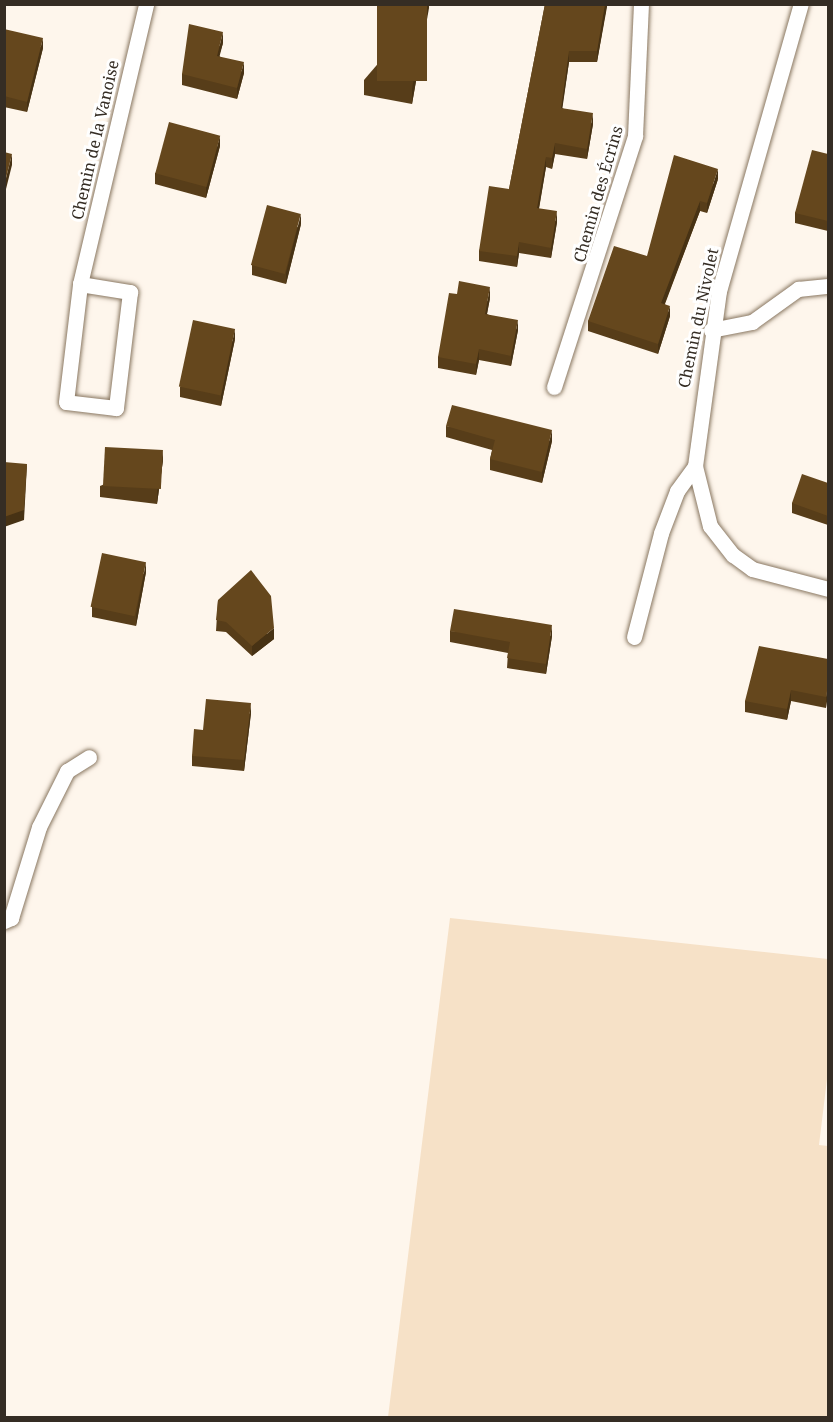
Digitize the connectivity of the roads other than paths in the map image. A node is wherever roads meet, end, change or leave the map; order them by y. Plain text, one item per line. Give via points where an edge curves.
1 (146, 4) edge
2 (641, 4) edge
3 (801, 4) edge
4 (80, 284) junction
5 (828, 286) edge
6 (711, 330) junction
7 (554, 387) dead end
8 (695, 466) junction
9 (828, 590) edge
10 (634, 637) dead end
11 (89, 757) dead end
12 (4, 921) edge

1 - 4 lane, Chemin de la Vanoise
2 - 7 lane, Chemin des Écrins via 635,136
3 - 6 lane, Chemin du Nivolet
4 - 4 lane, Chemin de la Vanoise via 66,402 116,408 130,292
5 - 6 lane via 798,289 752,322
6 - 8 lane, Chemin du Nivolet
8 - 9 lane via 710,526 733,555 752,569
8 - 10 lane via 677,490 661,533
11 - 12 lane via 67,771 39,827 11,918

